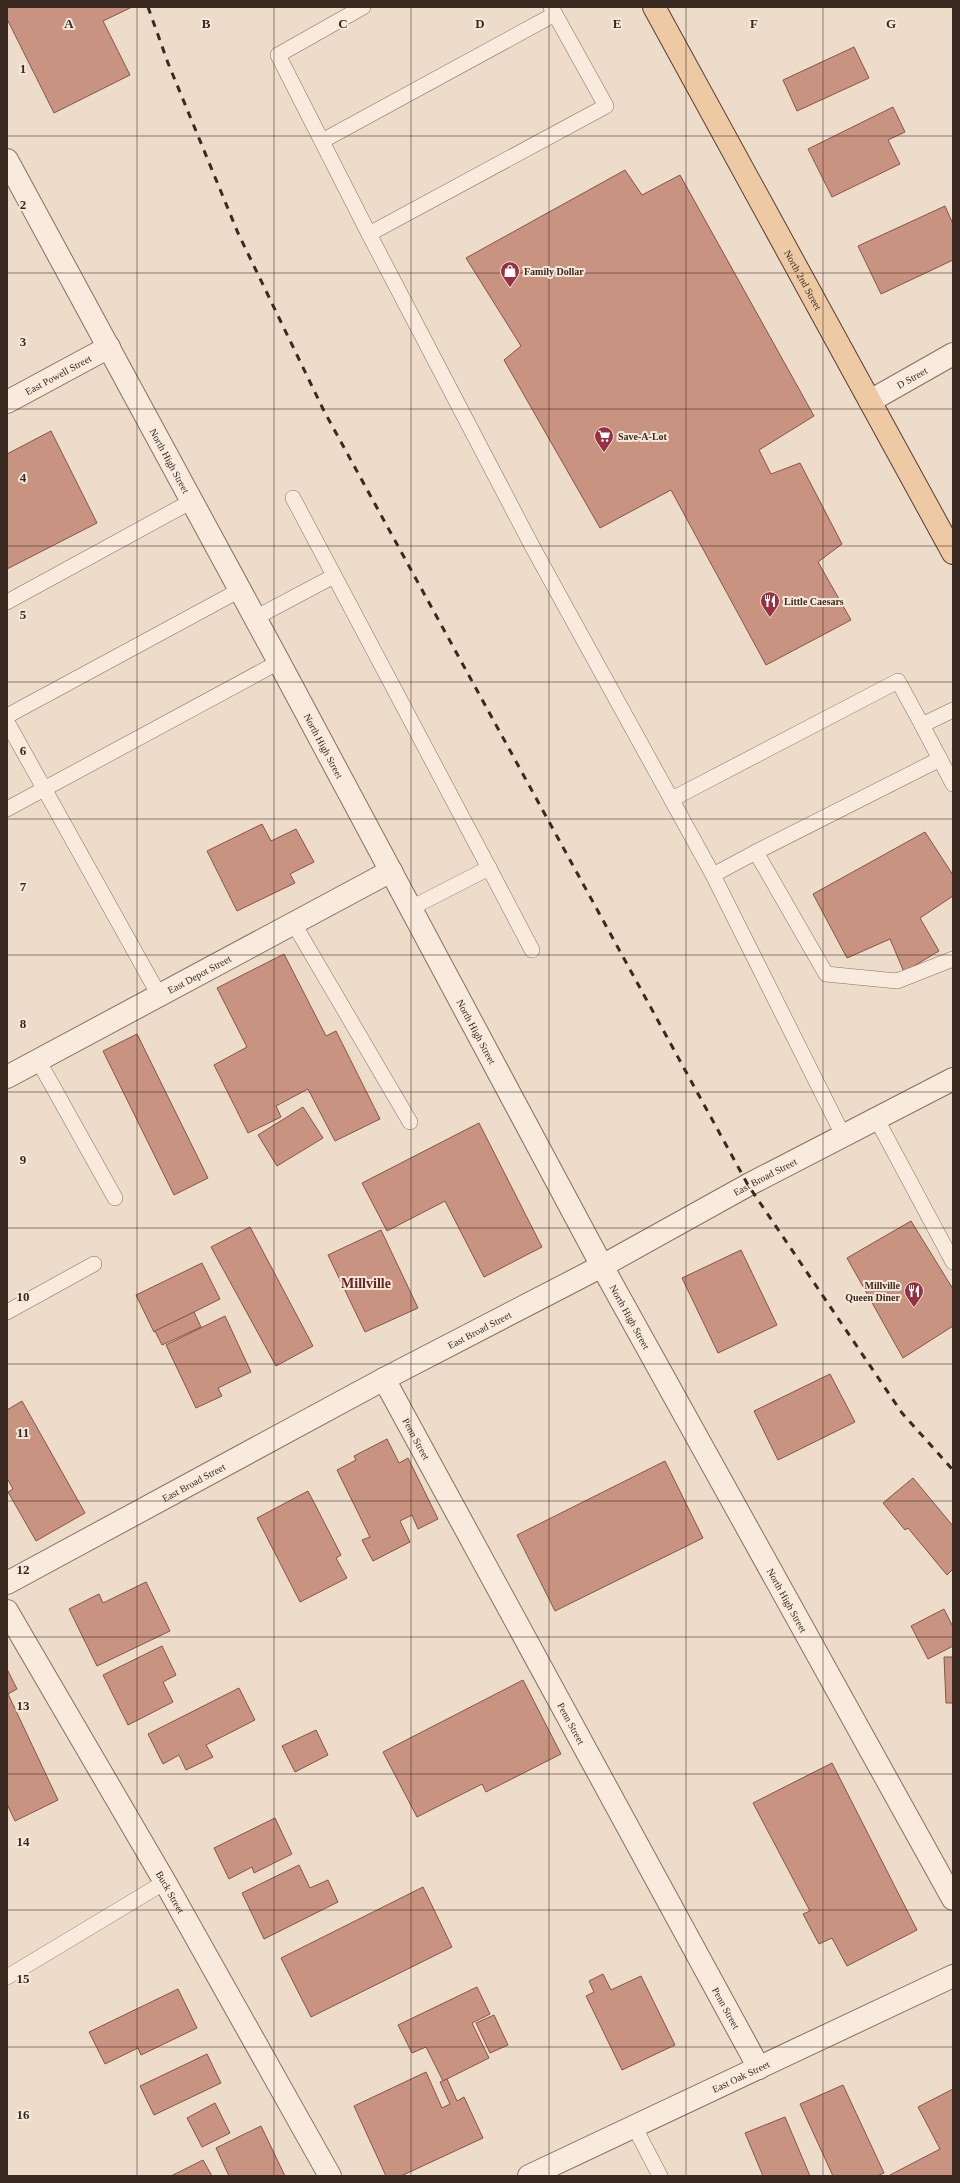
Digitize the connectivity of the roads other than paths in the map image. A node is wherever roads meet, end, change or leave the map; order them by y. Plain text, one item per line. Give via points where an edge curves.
1 (363, 7) edge
2 (654, 7) edge
3 (553, 10) edge
4 (322, 141) junction
5 (7, 160) edge
6 (369, 234) junction
7 (110, 348) junction
8 (953, 354) edge
9 (870, 401) junction
10 (7, 402) edge
11 (293, 498) dead end
12 (192, 501) junction
13 (953, 553) edge
14 (334, 576) junction
15 (240, 590) junction
16 (7, 602) edge
17 (255, 618) junction
18 (279, 662) junction
19 (953, 710) edge
20 (7, 716) edge
21 (7, 722) edge
22 (922, 725) junction
23 (940, 759) junction
24 (953, 784) edge
25 (45, 789) junction
26 (672, 799) junction
27 (7, 809) edge
28 (756, 852) junction
29 (489, 868) junction
30 (391, 871) junction
31 (713, 875) junction
32 (411, 908) junction
33 (294, 924) junction
34 (532, 950) dead end
35 (953, 959) edge
36 (158, 995) junction
37 (38, 1060) junction
38 (8, 1075) edge
39 (953, 1079) edge
40 (876, 1118) junction
41 (410, 1122) dead end
42 (843, 1135) junction
43 (115, 1198) dead end
44 (953, 1262) edge
45 (94, 1264) dead end
46 (602, 1266) junction
47 (7, 1312) edge
48 (384, 1379) junction
49 (7, 1583) edge
50 (7, 1611) edge
51 (164, 1882) junction
52 (953, 1899) edge
53 (7, 1976) edge
54 (953, 1976) edge
55 (759, 2068) junction
56 (634, 2126) junction
57 (330, 2176) edge
58 (529, 2176) edge
59 (660, 2176) edge

1 - 4 lane via 278,55
2 - 9 main road, North 2nd Street
3 - 4 lane
3 - 6 lane via 606,106
4 - 6 lane
5 - 7 street, North High Street
6 - 26 lane via 532,546
7 - 10 street, East Powell Street
7 - 12 street, North High Street
8 - 9 street, D Street
9 - 13 main road, North 2nd Street
11 - 14 lane
12 - 15 street, North High Street
12 - 16 lane
14 - 17 lane
14 - 29 lane
15 - 17 street, North High Street
15 - 20 lane
17 - 18 street, North High Street
18 - 25 lane
18 - 30 street, North High Street
19 - 22 lane
21 - 25 lane
22 - 23 lane
22 - 26 lane via 898,681
23 - 24 lane
23 - 28 lane
25 - 27 lane
25 - 36 lane
26 - 31 lane
28 - 31 lane
28 - 35 lane via 826,974 897,981
29 - 32 lane
29 - 34 lane
30 - 32 street, North High Street
30 - 33 street, East Depot Street
31 - 42 lane
32 - 46 street, North High Street
33 - 36 street, East Depot Street
33 - 41 lane
36 - 37 street, East Depot Street
37 - 38 street, East Depot Street
37 - 43 lane
39 - 40 street, East Broad Street
40 - 42 street, East Broad Street
40 - 44 lane
42 - 46 street, East Broad Street
45 - 47 lane
46 - 48 street, East Broad Street
46 - 52 street, North High Street
48 - 49 street, East Broad Street
48 - 55 street, Penn Street
50 - 51 street, Buck Street
51 - 53 lane
51 - 57 street, Buck Street
54 - 55 street, East Oak Street
55 - 56 street, East Oak Street
56 - 58 street, East Oak Street
56 - 59 lane

